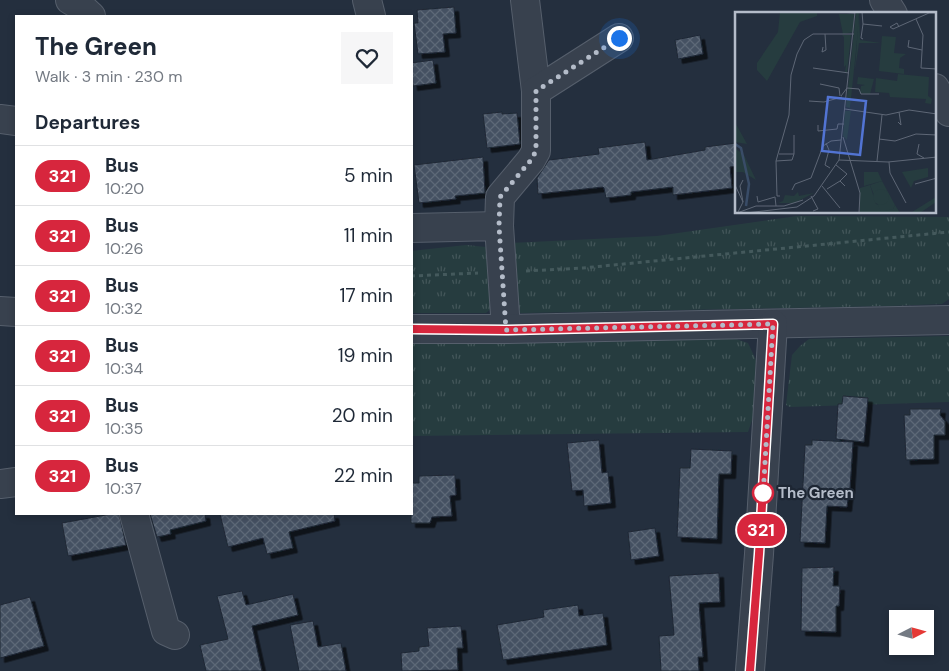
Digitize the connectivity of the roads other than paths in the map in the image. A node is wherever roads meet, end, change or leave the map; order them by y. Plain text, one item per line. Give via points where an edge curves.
1 (70, 0) edge
2 (367, 0) edge
3 (525, 0) edge
4 (884, 0) edge
5 (892, 12) edge
6 (90, 15) edge
7 (371, 15) edge
8 (619, 38) dead end
9 (536, 91) junction
10 (0, 119) edge
11 (15, 121) edge
12 (499, 226) junction
13 (413, 228) edge
14 (0, 311) edge
15 (15, 312) edge
16 (949, 320) edge
17 (773, 324) junction
18 (413, 329) edge
19 (506, 330) junction
20 (15, 482) edge
21 (0, 484) edge
22 (134, 515) edge
23 (175, 635) dead end
24 (750, 671) edge

1 - 6 street
2 - 7 street
3 - 9 street
4 - 5 street
8 - 9 street
9 - 12 street via 536,151 500,197
10 - 11 street
12 - 13 street
12 - 19 street
14 - 15 street
16 - 17 street
17 - 19 street
17 - 24 street
18 - 19 street
20 - 21 street
22 - 23 street via 166,631

